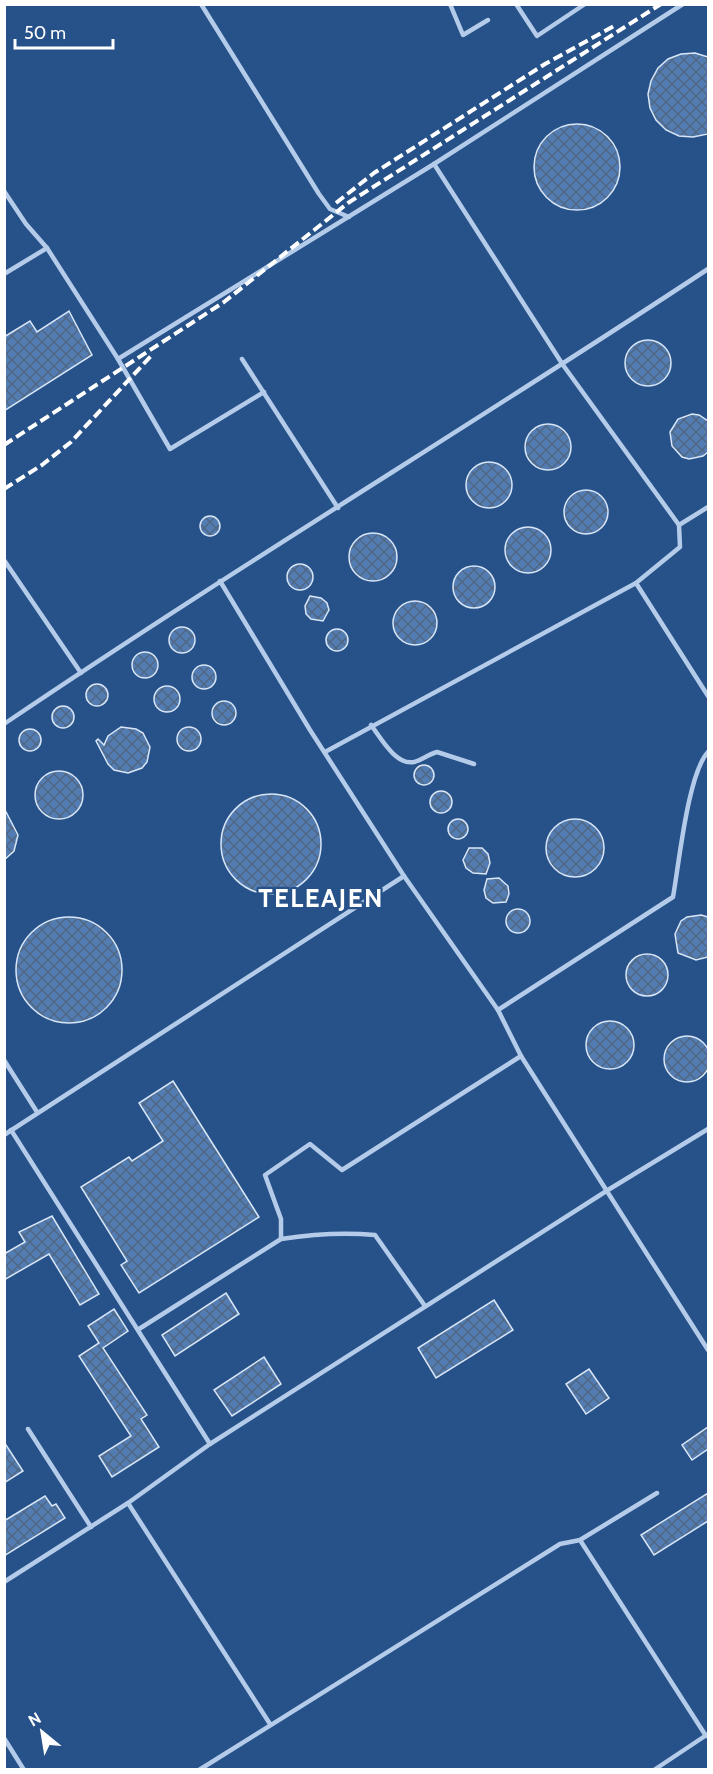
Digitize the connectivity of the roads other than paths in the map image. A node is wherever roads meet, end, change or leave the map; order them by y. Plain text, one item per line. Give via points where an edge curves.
1 (201, 4) edge
2 (450, 4) edge
3 (516, 4) edge
4 (585, 4) edge
5 (683, 4) edge
6 (488, 20) dead end
7 (434, 164) junction
8 (4, 191) edge
9 (349, 217) junction
10 (47, 248) junction
11 (708, 269) edge
12 (4, 274) edge
13 (118, 359) junction
14 (242, 359) dead end
15 (563, 365) junction
16 (264, 392) junction
17 (708, 507) edge
18 (338, 508) junction
19 (679, 525) junction
20 (4, 560) edge
21 (220, 581) junction
22 (636, 583) junction
23 (81, 673) junction
24 (708, 696) edge
25 (4, 724) edge
26 (371, 725) junction
27 (325, 752) junction
28 (708, 752) edge
29 (474, 764) dead end
30 (404, 876) junction
31 (498, 1010) junction
32 (521, 1056) junction
33 (4, 1060) edge
34 (37, 1113) junction
35 (708, 1129) edge
36 (11, 1130) junction
37 (4, 1135) edge
38 (608, 1190) junction
39 (280, 1239) junction
40 (425, 1306) junction
41 (139, 1329) junction
42 (708, 1350) edge
43 (28, 1429) dead end
44 (210, 1444) junction
45 (657, 1494) dead end
46 (128, 1503) junction
47 (91, 1527) junction
48 (580, 1540) junction
49 (4, 1582) edge
50 (270, 1724) junction
51 (707, 1735) edge
52 (5, 1742) edge
53 (24, 1770) edge
54 (200, 1770) edge
55 (654, 1770) edge

1 - 9 lane via 319,194 330,209
2 - 6 lane via 463,34
3 - 4 lane via 537,36
5 - 7 lane
7 - 9 lane
7 - 15 lane
8 - 10 lane
9 - 13 lane
10 - 12 lane
10 - 13 lane
11 - 15 lane
13 - 16 lane via 170,449
14 - 16 lane
15 - 18 lane
15 - 19 lane
16 - 18 lane
17 - 19 lane
18 - 21 lane
19 - 22 lane via 680,547
20 - 23 lane
21 - 23 lane
21 - 27 lane
22 - 24 lane
22 - 26 lane
23 - 25 lane
26 - 27 lane
26 - 29 lane via 388,747 406,761 414,762 437,752
27 - 30 lane
28 - 31 lane via 694,782 673,897
30 - 31 lane
30 - 34 lane
31 - 32 lane
32 - 38 lane
32 - 39 lane via 342,1170 310,1144 264,1175 281,1219
33 - 34 lane
34 - 36 lane
35 - 38 lane
36 - 37 lane
36 - 41 lane
38 - 40 lane
38 - 42 lane
39 - 40 lane via 346,1232 375,1235
39 - 41 lane
40 - 44 lane
41 - 44 lane
43 - 47 lane
44 - 46 lane
45 - 48 lane
46 - 47 lane
46 - 50 lane
47 - 49 lane
48 - 50 lane via 560,1544
48 - 51 lane
50 - 54 lane
51 - 55 lane
52 - 53 lane

